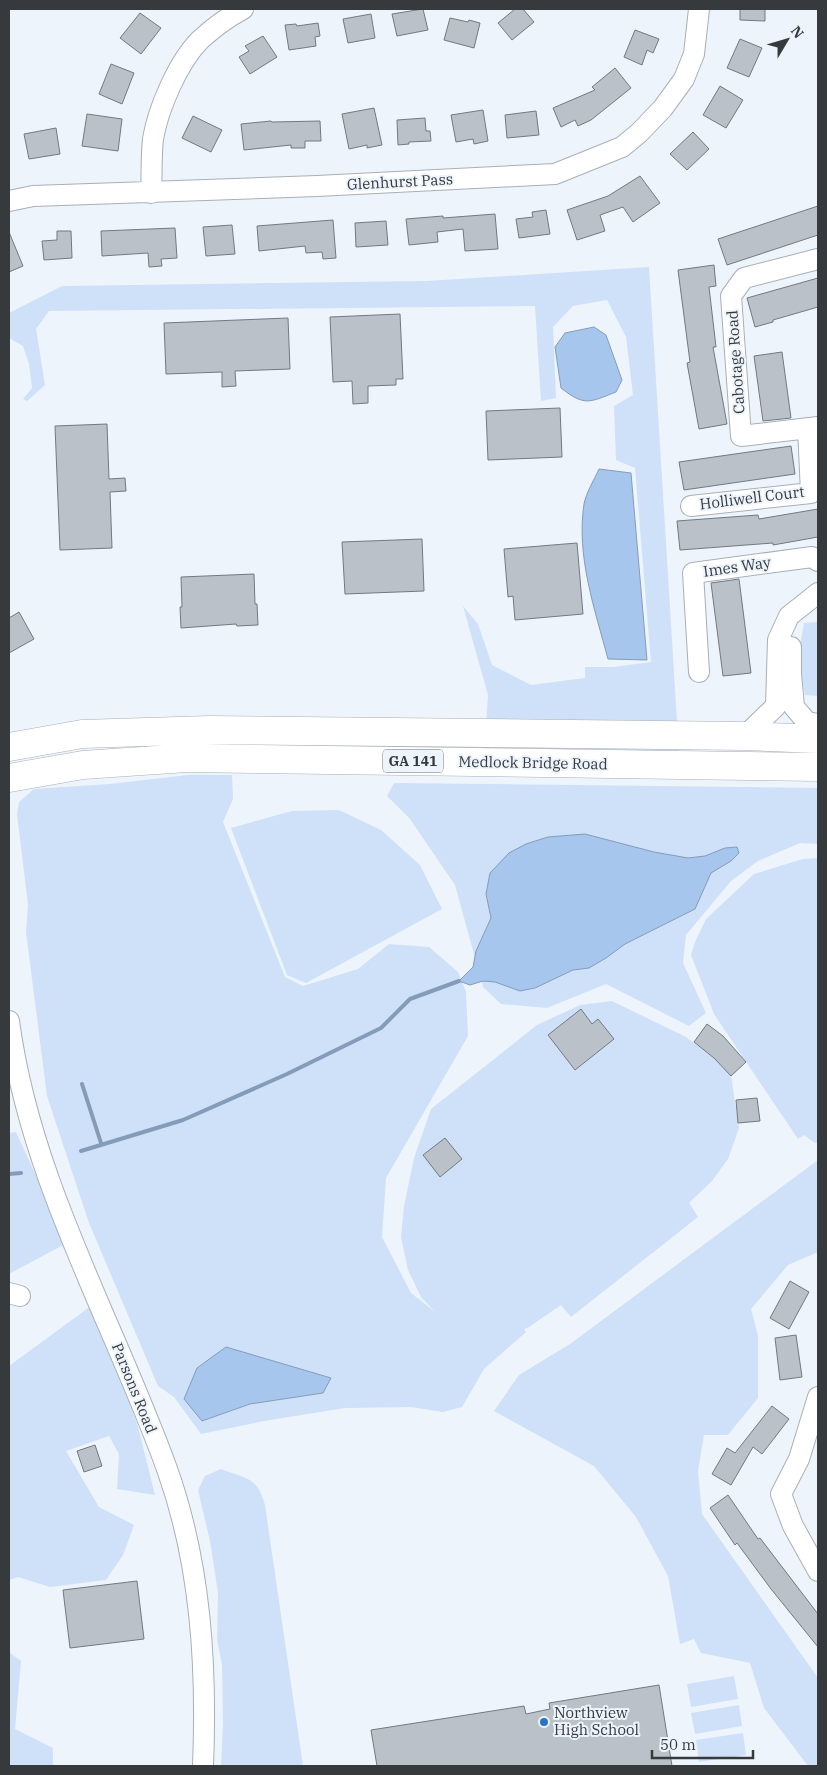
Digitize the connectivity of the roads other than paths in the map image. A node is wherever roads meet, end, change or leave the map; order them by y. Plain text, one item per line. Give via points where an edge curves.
1 (243, 9) edge
2 (699, 9) edge
3 (151, 193) junction
4 (9, 201) edge
5 (818, 259) edge
6 (813, 428) edge
7 (691, 506) dead end
8 (818, 562) edge
9 (818, 593) edge
10 (789, 616) junction
11 (699, 672) dead end
12 (818, 724) edge
13 (745, 736) junction
14 (818, 739) edge
15 (9, 747) edge
16 (818, 767) edge
17 (9, 778) edge
18 (9, 1021) edge
19 (818, 1397) edge
20 (818, 1571) edge
21 (203, 1766) edge

1 - 3 street via 198,42 167,92 154,139
2 - 3 street, Glenhurst Pass via 694,54 684,79 663,108 622,147 555,174
3 - 4 street, Glenhurst Pass via 33,196
5 - 6 street, Cabotage Road via 744,278 731,296 741,436
6 - 7 street, Holliwell Court via 811,493
8 - 11 street, Imes Way via 812,557 693,573
9 - 10 street
10 - 12 street via 794,707 807,722
10 - 13 street via 778,640 776,706
13 - 14 highway, Medlock Bridge Road / GA 141
13 - 15 highway, Medlock Bridge Road / GA 141 via 210,730 82,734
16 - 17 highway, Medlock Bridge Road / GA 141 via 186,758 84,765
18 - 21 street, Parsons Road via 29,1120 55,1199 164,1461 182,1519 202,1631
19 - 20 street via 799,1459 781,1494 793,1526

